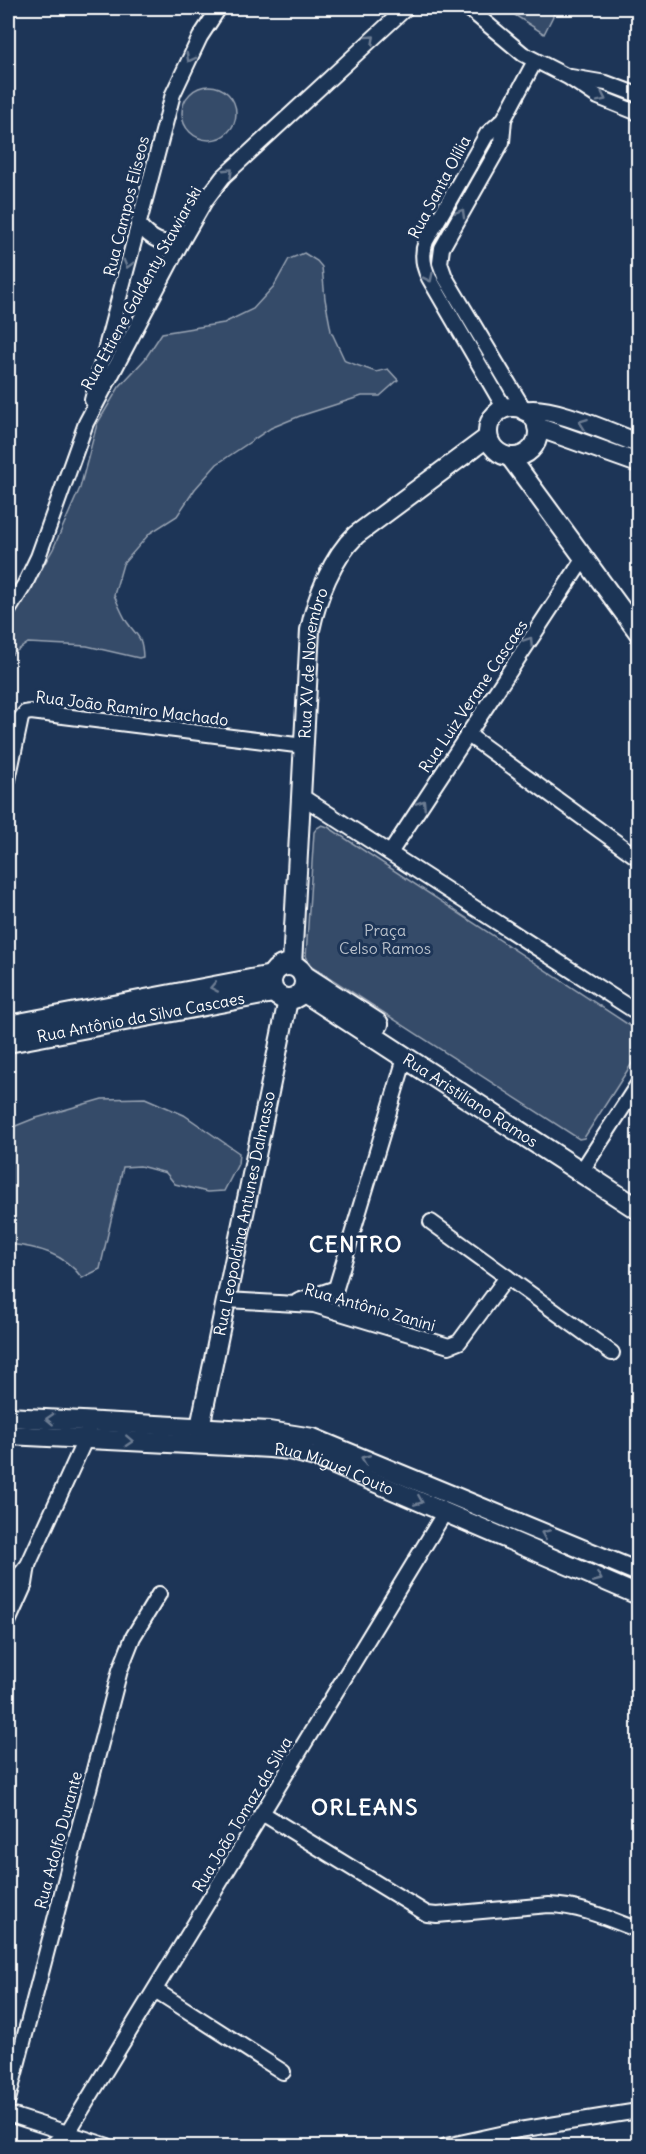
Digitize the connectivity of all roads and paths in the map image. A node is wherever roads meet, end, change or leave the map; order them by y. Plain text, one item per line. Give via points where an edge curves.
1 (219, 8) edge
2 (406, 8) edge
3 (468, 8) edge
4 (536, 61) junction
5 (568, 77) junction
6 (639, 95) edge
7 (639, 113) edge
8 (504, 119) junction
9 (138, 225) junction
10 (182, 241) junction
11 (423, 254) junction
12 (440, 256) junction
13 (486, 345) junction
14 (472, 352) junction
15 (505, 409) junction
16 (525, 411) junction
17 (86, 423) junction
18 (537, 428) junction
19 (488, 437) junction
20 (639, 443) edge
21 (510, 457) junction
22 (639, 463) edge
23 (585, 558) junction
24 (8, 611) edge
25 (639, 632) edge
26 (467, 735) junction
27 (304, 746) junction
28 (8, 780) edge
29 (301, 796) junction
30 (390, 853) junction
31 (639, 858) edge
32 (289, 983) junction
33 (639, 1013) edge
34 (8, 1026) edge
35 (29, 1030) junction
36 (8, 1042) edge
37 (405, 1058) junction
38 (639, 1084) edge
39 (585, 1167) junction
40 (639, 1194) edge
41 (639, 1209) edge
42 (431, 1222) dead end
43 (507, 1277) junction
44 (226, 1300) junction
45 (293, 1302) junction
46 (612, 1353) dead end
47 (8, 1417) edge
48 (93, 1421) junction
49 (8, 1435) edge
50 (200, 1436) junction
51 (85, 1439) junction
52 (320, 1450) junction
53 (445, 1512) junction
54 (28, 1565) junction
55 (638, 1573) edge
56 (159, 1594) dead end
57 (638, 1595) edge
58 (8, 1597) edge
59 (8, 1622) edge
60 (262, 1813) junction
61 (639, 1930) edge
62 (155, 1990) junction
63 (283, 2072) dead end
64 (8, 2100) edge
65 (639, 2111) edge
66 (8, 2114) edge
67 (67, 2134) junction
68 (50, 2146) edge
69 (108, 2146) edge
70 (446, 2146) edge

1 -> 9 street, Rua Campos Elíseos via 200,37 173,94
10 -> 2 street, Rua Ettiene Galdenty Stawiarski via 224,177
3 - 4 street via 508,43
4 - 5 street
4 - 8 street
5 - 6 street via 606,83
5 -> 7 street via 598,97
8 - 11 street, Rua Santa Olília via 487,134 426,241
12 -> 8 street, Rua Santa Olília via 502,142
9 - 10 street via 155,241
9 -> 17 street, Rua Campos Elíseos
10 - 17 street, Rua Ettiene Galdenty Stawiarski
11 - 12 street
11 -> 14 street, Rua Santa Olília via 429,279
12 - 13 street, Rua Santa Olília via 445,277
13 - 14 street
13 - 16 street, Rua Santa Olília
14 - 15 street, Rua Santa Olília
15 - 16 street
15 - 19 street via 493,417
16 - 18 street
20 -> 16 street via 549,411
17 - 24 street, Rua Ettiene Galdenty Stawiarski via 38,557
18 - 21 street via 531,449
18 - 22 street
19 - 21 street via 496,451
19 - 27 street, Rua XV de Novembro via 356,535 340,554 319,597 310,630
21 - 23 street
23 - 25 street
26 -> 23 street, Rua Luiz Verane Cascaes
30 -> 26 street, Rua Luiz Verane Cascaes
26 - 31 street
27 - 28 street, Rua João Ramiro Machado via 31,712 21,718
27 - 29 street, Rua XV de Novembro
29 - 30 street
29 - 32 street, Rua XV de Novembro
30 - 33 street
32 - 35 main road, Rua Antônio da Silva Cascaes
32 - 37 main road, Rua Aristiliano Ramos
32 - 39 main road, Rua Aristiliano Ramos
32 - 44 street, Rua Leopoldina Antunes Dalmasso
34 - 35 main road, Rua Antônio da Silva Cascaes
35 - 36 main road, Rua Antônio da Silva Cascaes
37 - 39 main road, Rua Aristiliano Ramos
37 - 45 street via 336,1288
38 - 39 street
39 - 40 main road, Rua Aristiliano Ramos
39 - 41 main road, Rua Aristiliano Ramos
42 - 43 street
43 - 45 street, Rua Antônio Zanini via 453,1346
43 - 46 street
44 - 45 street, Rua Antônio Zanini
44 - 50 street, Rua Leopoldina Antunes Dalmasso
48 -> 47 street, Rua Miguel Couto
48 - 50 street, Rua Miguel Couto
48 - 51 street
49 - 51 street, Rua Miguel Couto
51 -> 50 street, Rua Miguel Couto
50 - 52 street, Rua Miguel Couto via 288,1450
51 - 54 street
52 -> 53 street, Rua Miguel Couto
55 -> 52 street, Rua Miguel Couto
53 -> 57 street, Rua Miguel Couto
53 - 60 street, Rua João Tomaz da Silva
54 - 58 street
54 - 59 street via 25,1584
55 - 57 street via 631,1586
56 - 64 street, Rua Adolfo Durante via 133,1637 120,1670
60 - 61 street via 427,1914 562,1905
60 - 62 street, Rua João Tomaz da Silva
62 - 63 street
62 - 67 street, Rua João Tomaz da Silva
65 - 70 street
66 - 67 street
67 - 68 street
67 - 69 street

